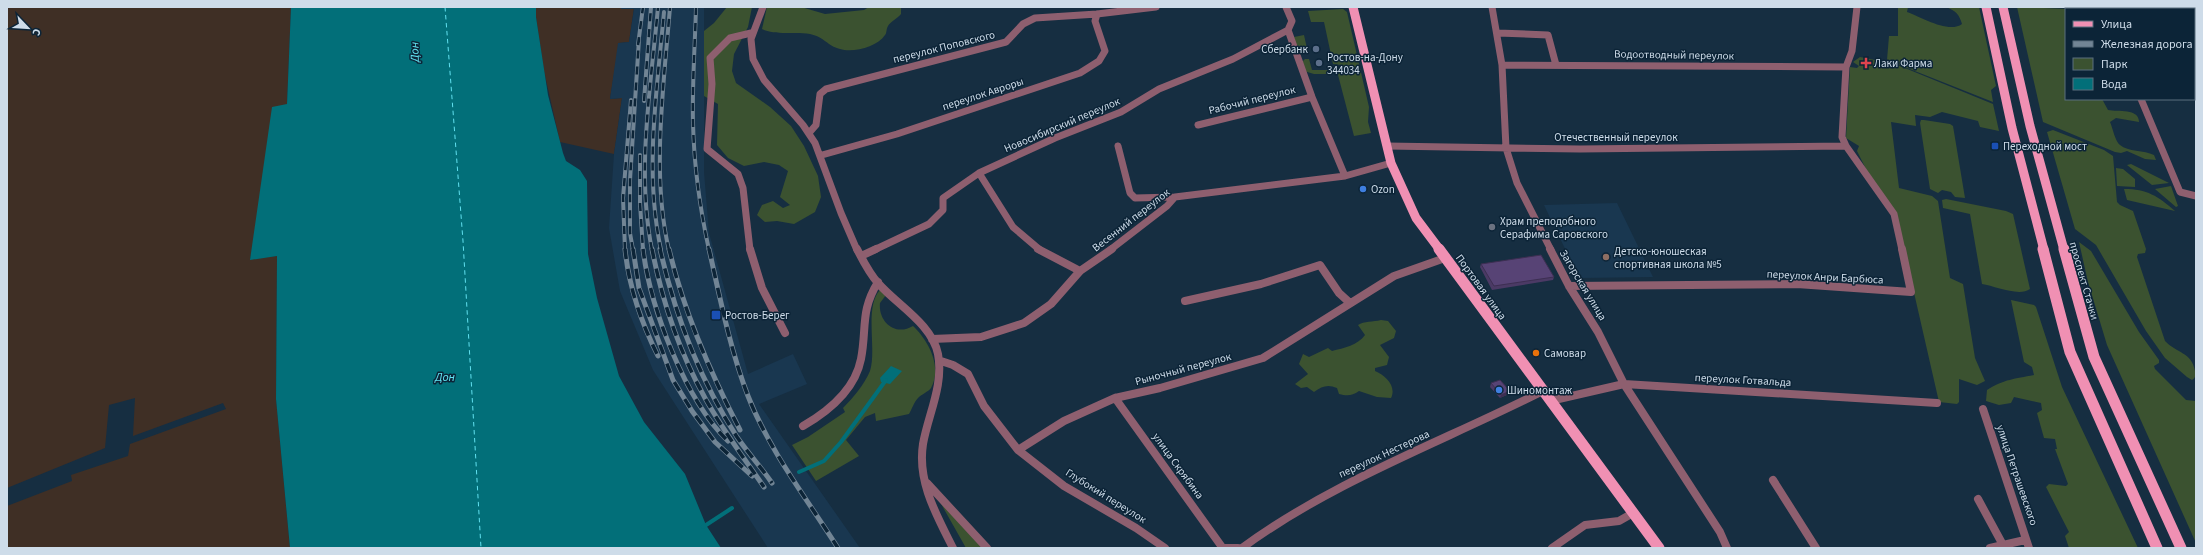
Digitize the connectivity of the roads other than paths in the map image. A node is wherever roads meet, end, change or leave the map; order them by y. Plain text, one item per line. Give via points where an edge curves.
1 (763, 7) edge
2 (1156, 7) edge
3 (1286, 7) edge
4 (1291, 7) edge
5 (1353, 7) edge
6 (1492, 7) edge
7 (1857, 7) edge
8 (1986, 7) edge
9 (2003, 7) edge
10 (1097, 14) junction
11 (1288, 30) junction
12 (751, 33) junction
13 (1498, 33) junction
14 (1502, 65) junction
15 (1556, 65) junction
16 (1846, 68) junction
17 (1312, 97) junction
18 (2141, 100) edge
19 (1198, 125) dead end
20 (810, 133) junction
21 (1118, 146) dead end
22 (1386, 146) junction
23 (1846, 146) junction
24 (1506, 148) junction
25 (822, 154) junction
26 (1391, 163) junction
27 (979, 173) junction
28 (1345, 176) junction
29 (2196, 196) edge
30 (1175, 197) junction
31 (861, 256) junction
32 (1445, 258) junction
33 (1080, 271) junction
34 (878, 282) junction
35 (1569, 286) junction
36 (1185, 301) dead end
37 (1350, 303) junction
38 (785, 333) dead end
39 (932, 339) junction
40 (940, 361) junction
41 (1624, 384) junction
42 (1543, 391) junction
43 (1115, 398) junction
44 (1550, 401) junction
45 (1937, 403) dead end
46 (1983, 409) dead end
47 (803, 426) dead end
48 (1018, 450) junction
49 (924, 479) junction
50 (1773, 480) dead end
51 (1978, 499) dead end
52 (1633, 514) junction
53 (2027, 544) edge
54 (2003, 545) junction
55 (953, 548) edge
56 (987, 548) edge
57 (1165, 548) edge
58 (1222, 548) edge
59 (1238, 548) edge
60 (1242, 548) edge
61 (1552, 548) edge
62 (1658, 548) edge
63 (1727, 548) edge
64 (1816, 548) edge
65 (1990, 548) edge
66 (2157, 548) edge
67 (2181, 548) edge

1 - 12 street
2 - 10 street, переулок Поповского
3 - 4 street
3 - 11 street via 1292,21
5 - 22 main road, Портовая улица
6 - 13 street, Загорская улица
7 - 16 street via 1852,51
8 - 66 main road via 2012,128 2070,352
9 - 67 main road, проспект Стачки via 2030,126 2094,357
10 - 20 street, переулок Поповского via 1035,18 1023,24 1006,42 826,89 820,94 816,125
10 - 25 street, переулок Авроры via 1095,21 1106,51 1099,61 1080,73 897,134
11 - 17 street
11 - 27 street, Новосибирский переулок via 1233,59 1159,89 1121,112
12 - 20 street via 752,58 759,75
12 - 38 street via 730,38 710,58 712,84 707,149 738,174 743,188 750,250 762,288
13 - 14 street, Загорская улица
13 - 15 street via 1548,35
14 - 15 street, Водоотводный переулок
14 - 24 street, Загорская улица
15 - 16 street, Водоотводный переулок
16 - 23 street via 1842,136
17 - 19 street, Рабочий переулок
17 - 28 street
18 - 29 street via 2180,192
20 - 25 street
21 - 30 street via 1130,193 1135,198
22 - 24 street, Отечественный переулок
22 - 26 main road, Портовая улица
23 - 24 street, Отечественный переулок
23 - 35 street, переулок Анри Барбюса via 1894,214 1911,292 1797,284
24 - 35 street, Загорская улица via 1517,183
25 - 31 street via 836,202
26 - 28 street, Весенний переулок
26 - 32 main road, Портовая улица via 1416,218
27 - 31 street, Новосибирский переулок via 943,198 943,210 929,224
27 - 33 street via 1014,227 1036,248
28 - 30 street, Весенний переулок
30 - 33 street, Весенний переулок via 1168,206 1126,240
31 - 34 street
32 - 37 street, Рыночный переулок via 1394,276
32 - 42 main road, Портовая улица
33 - 39 street, Весенний переулок via 1051,304 1024,323 981,337
34 - 39 street
34 - 47 street via 864,308 857,372 835,404
35 - 41 street, Загорская улица via 1598,332
36 - 37 street via 1261,284 1320,265 1339,293
37 - 43 street, Рыночный переулок via 1263,358 1160,388
39 - 40 street
40 - 48 street, Глубокий переулок via 968,374 984,406
40 - 49 street via 939,378 924,432
41 - 44 street, переулок Готвальда
41 - 45 street, переулок Готвальда
41 - 63 street, Загорская улица via 1720,532
42 - 44 main road, Портовая улица
42 - 60 street, переулок Нестерова via 1328,493 1276,523
43 - 48 street, Рыночный переулок via 1064,421
43 - 58 street, улица Скрябина
44 - 52 main road, Портовая улица
46 - 53 street, улица Петрашевского
48 - 57 street, Глубокий переулок via 1064,486
49 - 55 street
49 - 56 street
50 - 64 street
51 - 54 street
52 - 61 street via 1608,524 1585,525
52 - 62 main road, Портовая улица
53 - 54 street
54 - 65 street
58 - 59 street

